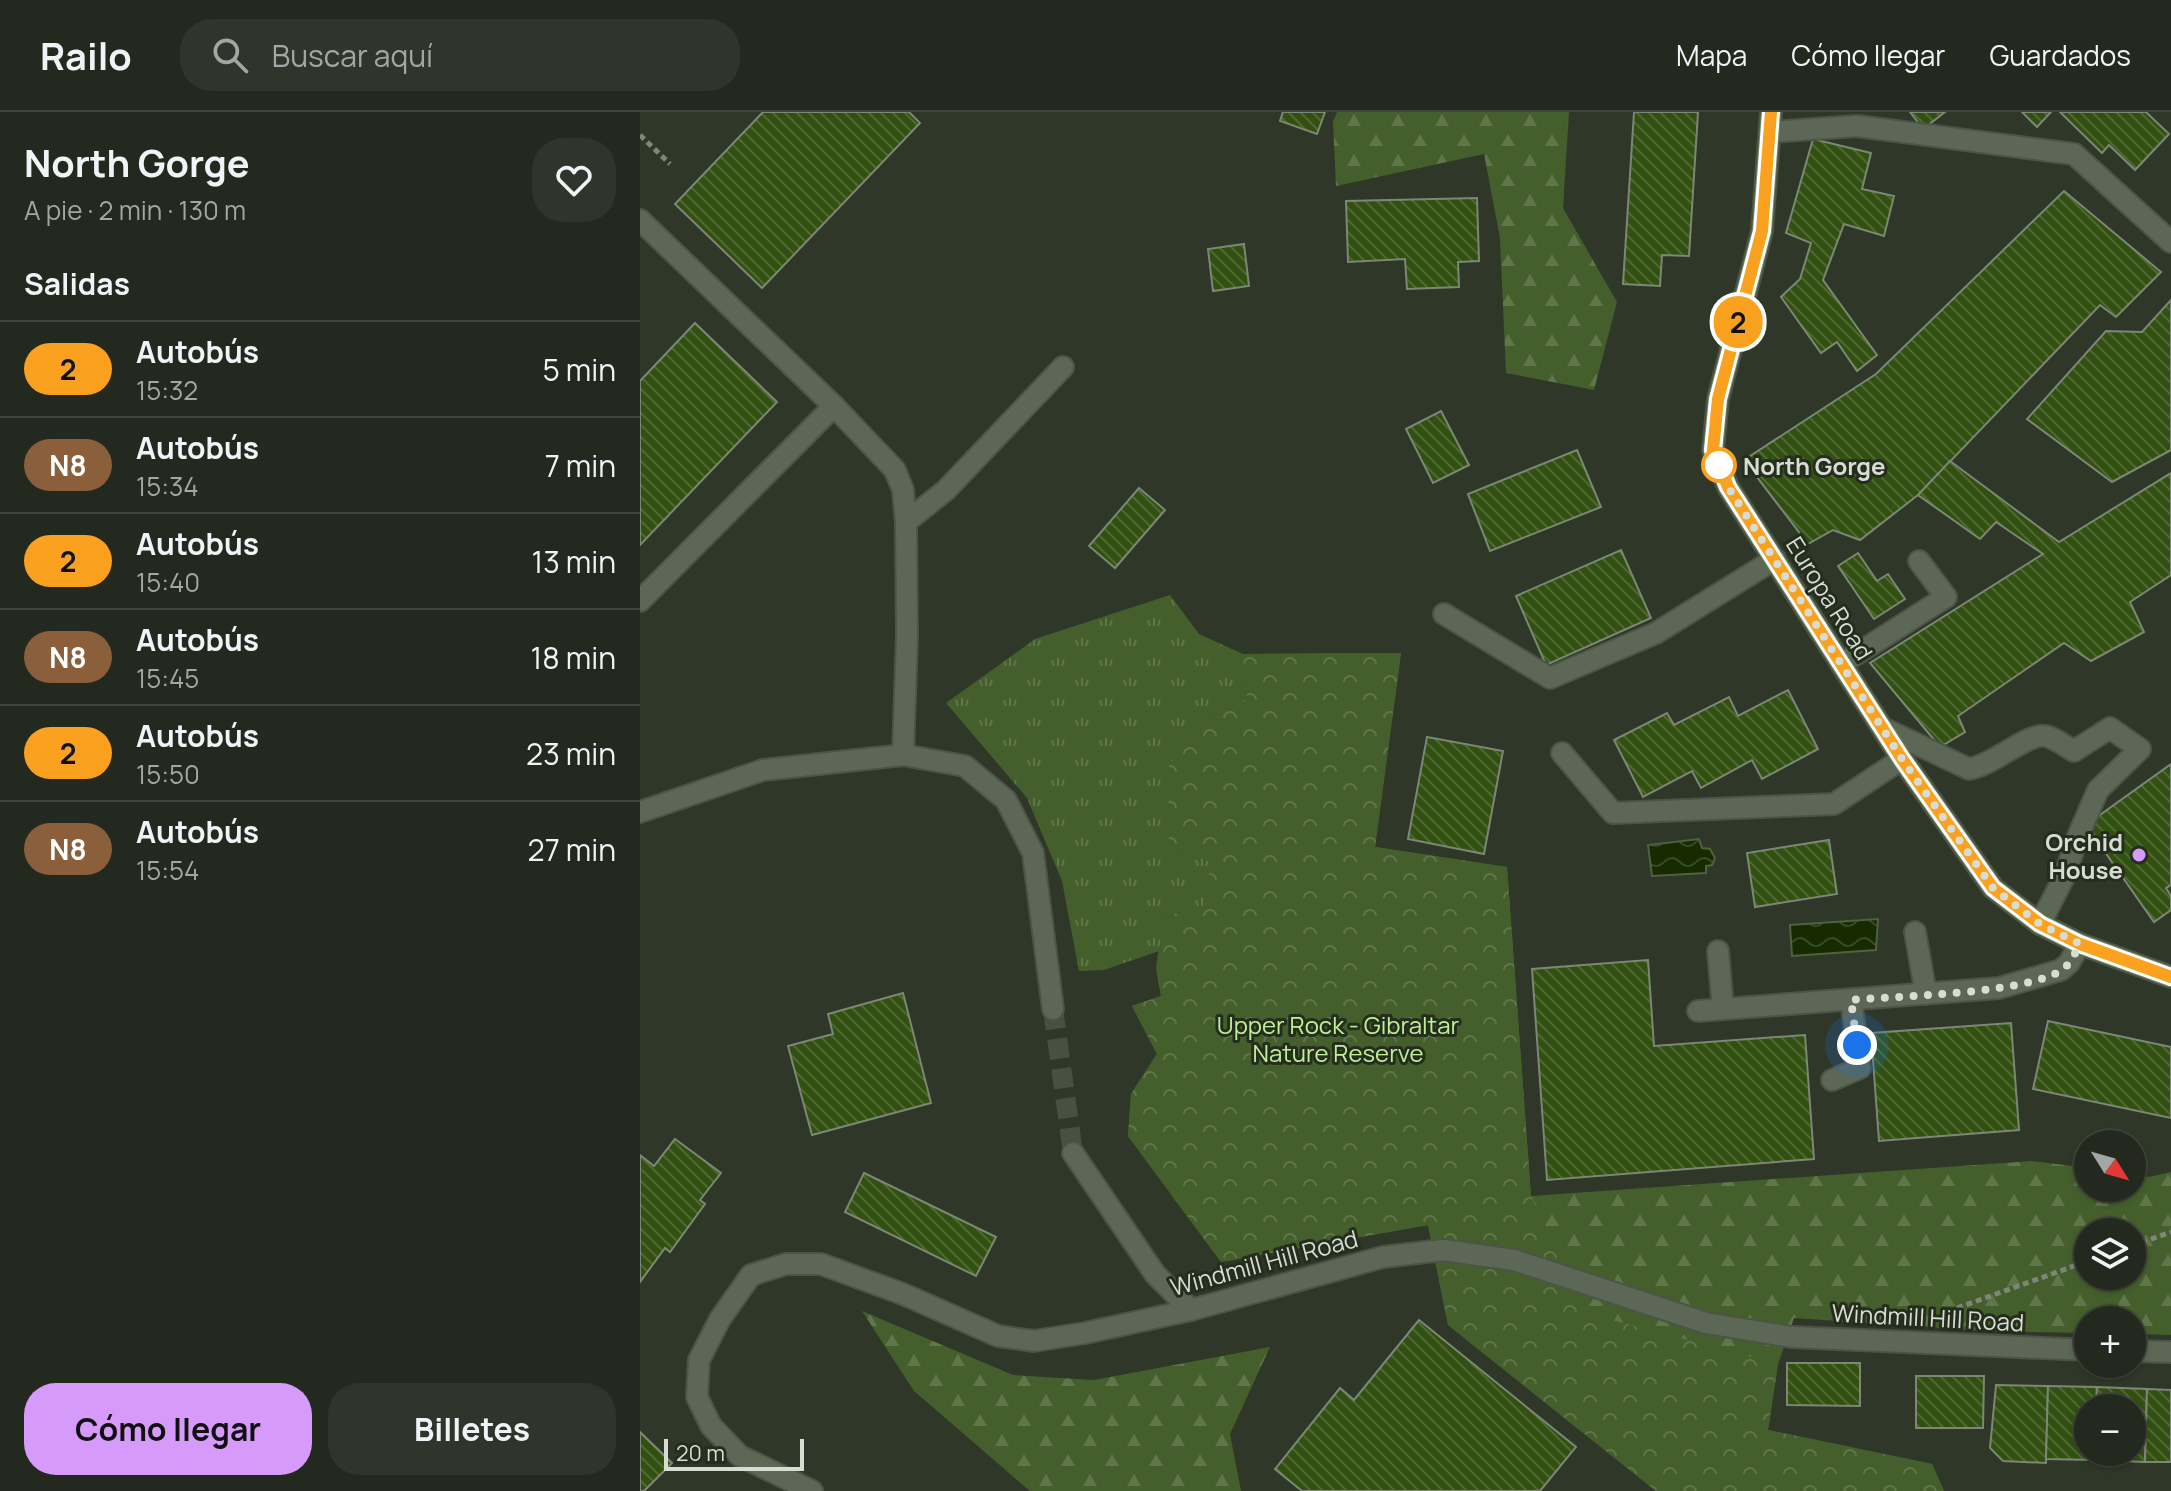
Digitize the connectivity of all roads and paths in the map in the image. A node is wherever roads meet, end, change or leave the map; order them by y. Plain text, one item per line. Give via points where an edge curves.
1 (1771, 122) edge
2 (640, 135) edge
3 (670, 164) dead end
4 (640, 220) edge
5 (2171, 242) edge
6 (1063, 367) dead end
7 (834, 406) junction
8 (906, 522) junction
9 (1775, 559) junction
10 (1919, 561) dead end
11 (640, 601) edge
12 (1444, 614) dead end
13 (1841, 664) junction
14 (1883, 728) junction
15 (1562, 753) dead end
16 (903, 755) junction
17 (1902, 759) junction
18 (640, 812) edge
19 (2040, 924) junction
20 (1915, 932) dead end
21 (2080, 944) junction
22 (1718, 951) dead end
23 (2171, 977) edge
24 (1926, 994) junction
25 (1851, 1000) junction
26 (1053, 1009) tunnel mouth
27 (1723, 1009) junction
28 (1698, 1011) dead end
29 (1832, 1080) dead end
30 (1073, 1153) tunnel mouth
31 (2171, 1232) edge
32 (2146, 1241) edge
33 (2074, 1266) edge
34 (1191, 1310) junction
35 (1907, 1343) junction
36 (2074, 1349) edge
37 (2146, 1351) edge
38 (2171, 1352) edge
39 (812, 1491) edge

1 - 5 street via 1857,126 2074,154
1 - 9 main road, Europa Road via 1762,231 1718,399 1713,450 1728,487
2 - 3 path
4 - 7 street
6 - 8 street via 946,490
7 - 8 street via 894,468 903,490
7 - 11 street
8 - 16 street
9 - 12 street via 1656,633 1550,678
9 - 13 main road, Europa Road
10 - 13 street via 1946,597
13 - 14 main road, Europa Road
14 - 17 main road, Europa Road
14 - 19 street via 1969,769 1984,767 2028,739 2046,736 2074,751 2110,728 2140,749 2098,790
15 - 17 street via 1613,813 1834,804
16 - 18 street via 763,770
16 - 26 street via 965,766 1006,800 1033,853
17 - 19 main road, Europa Road via 1993,888
19 - 21 main road, Europa Road
20 - 24 street
21 - 23 main road, Europa Road
21 - 24 street via 2069,963 2051,975 1999,988
22 - 27 street
24 - 25 street
25 - 27 street
25 - 29 street via 1860,1068
27 - 28 street
30 - 34 street via 1155,1274
31 - 32 path
33 - 35 path via 1944,1313
34 - 35 street, Windmill Hill Road via 1383,1257 1443,1250 1514,1260 1706,1323 1792,1337
34 - 39 street, Windmill Hill Road via 1034,1341 998,1336 821,1264 786,1264 751,1275 699,1360 697,1397 711,1426 740,1456
35 - 36 street, Windmill Hill Road
37 - 38 street

